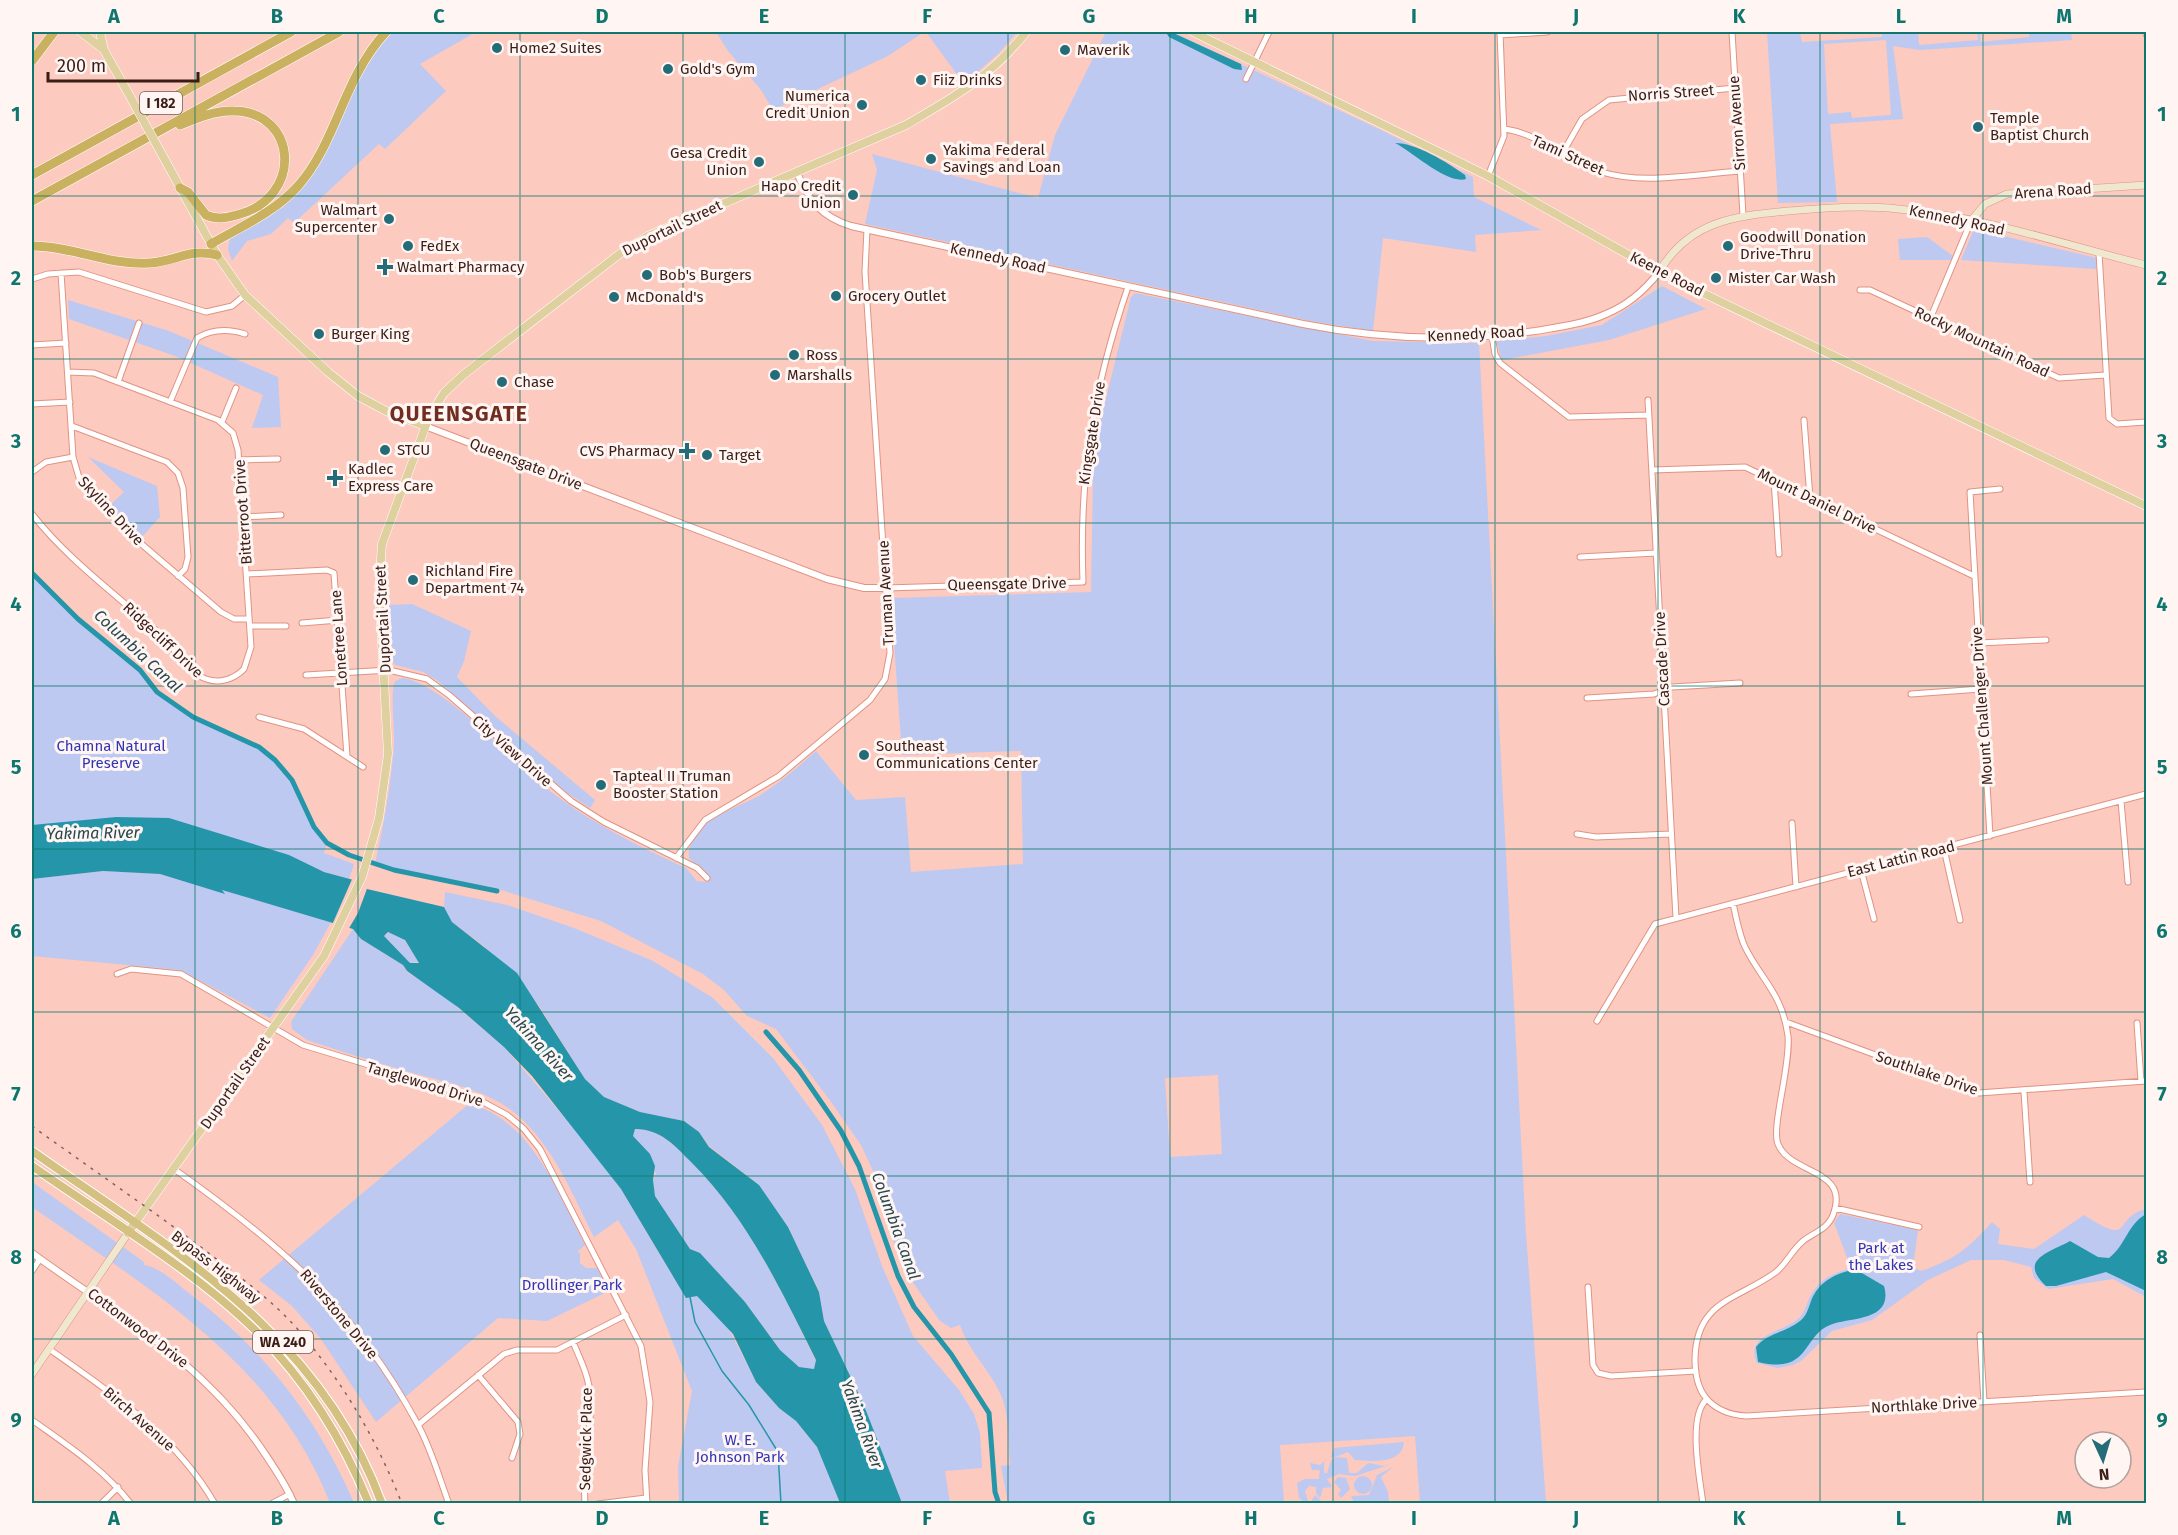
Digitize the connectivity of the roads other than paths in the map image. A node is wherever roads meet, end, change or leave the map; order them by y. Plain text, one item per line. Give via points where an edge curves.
1 (54, 32) edge
2 (60, 32) edge
3 (81, 32) edge
4 (100, 32) edge
5 (291, 32) edge
6 (339, 32) edge
7 (386, 32) edge
8 (1026, 32) edge
9 (1193, 32) edge
10 (1269, 32) edge
11 (1547, 32) edge
12 (1732, 32) edge
13 (1500, 33) edge
14 (41, 46) junction
15 (104, 50) junction
16 (32, 60) edge
17 (1254, 61) junction
18 (1246, 79) dead end
19 (1735, 88) junction
20 (1505, 129) junction
21 (126, 149) junction
22 (1562, 154) junction
23 (1740, 171) junction
24 (797, 172) junction
25 (32, 175) edge
26 (1488, 176) junction
27 (2146, 185) edge
28 (180, 188) junction
29 (32, 201) edge
30 (1743, 215) junction
31 (1971, 221) junction
32 (867, 229) junction
33 (211, 244) junction
34 (32, 246) edge
35 (2099, 254) junction
36 (218, 255) junction
37 (2146, 265) edge
38 (1659, 272) junction
39 (61, 273) junction
40 (32, 279) edge
41 (1128, 287) junction
42 (1860, 290) dead end
43 (245, 295) junction
44 (1930, 319) junction
45 (139, 324) dead end
46 (245, 334) dead end
47 (1492, 336) junction
48 (66, 343) junction
49 (32, 345) edge
50 (68, 372) junction
51 (2106, 375) junction
52 (118, 382) junction
53 (236, 388) dead end
54 (1648, 400) dead end
55 (70, 402) junction
56 (170, 402) junction
57 (32, 404) edge
58 (1649, 415) junction
59 (1804, 420) dead end
60 (222, 422) junction
61 (2146, 422) edge
62 (72, 426) junction
63 (425, 426) junction
64 (73, 458) junction
65 (278, 459) dead end
66 (239, 460) junction
67 (1652, 470) junction
68 (32, 472) edge
69 (1774, 480) junction
70 (2000, 489) dead end
71 (1810, 498) junction
72 (2146, 506) edge
73 (32, 514) edge
74 (281, 515) dead end
75 (243, 517) junction
76 (1656, 553) junction
77 (1779, 554) dead end
78 (1580, 558) dead end
79 (247, 574) junction
80 (178, 576) junction
81 (1974, 576) junction
82 (1083, 582) joint
83 (886, 588) junction
84 (338, 621) junction
85 (250, 622) junction
86 (302, 623) dead end
87 (286, 626) dead end
88 (2046, 640) dead end
89 (1978, 643) junction
90 (385, 670) junction
91 (342, 672) junction
92 (306, 675) dead end
93 (1740, 683) dead end
94 (1981, 689) junction
95 (1664, 690) junction
96 (1911, 694) dead end
97 (1587, 698) dead end
98 (259, 717) dead end
99 (347, 756) junction
100 (363, 767) dead end
101 (2146, 794) edge
102 (2121, 801) junction
103 (1792, 824) dead end
104 (1577, 834) dead end
105 (1671, 834) junction
106 (1990, 836) junction
107 (1944, 849) junction
108 (676, 858) junction
109 (1861, 870) junction
110 (707, 878) dead end
111 (2128, 882) dead end
112 (1796, 887) junction
113 (1733, 903) junction
114 (1676, 918) junction
115 (1874, 919) dead end
116 (1960, 920) dead end
117 (117, 974) dead end
118 (1598, 1021) dead end
119 (1786, 1022) junction
120 (2137, 1023) dead end
121 (274, 1028) junction
122 (2144, 1081) edge
123 (2024, 1092) junction
124 (32, 1151) edge
125 (32, 1166) edge
126 (174, 1169) junction
127 (2030, 1182) dead end
128 (1835, 1208) junction
129 (135, 1224) junction
130 (1919, 1227) dead end
131 (128, 1233) junction
132 (32, 1253) edge
133 (40, 1259) junction
134 (32, 1271) edge
135 (1588, 1287) dead end
136 (89, 1290) junction
137 (626, 1315) junction
138 (1980, 1335) dead end
139 (573, 1342) junction
140 (49, 1349) junction
141 (1696, 1371) junction
142 (32, 1374) edge
143 (478, 1375) junction
144 (2146, 1392) edge
145 (1707, 1399) junction
146 (1984, 1402) junction
147 (32, 1420) edge
148 (418, 1425) junction
149 (512, 1458) dead end
150 (118, 1487) junction
151 (290, 1494) junction
152 (646, 1501) edge
153 (101, 1503) edge
154 (131, 1503) edge
155 (215, 1503) edge
156 (271, 1503) edge
157 (294, 1503) edge
158 (369, 1503) edge
159 (382, 1503) edge
160 (449, 1503) edge
161 (585, 1503) edge
162 (598, 1503) edge
163 (1703, 1503) edge

1 - 14 highway
2 - 14 highway
3 - 15 main road
4 - 15 main road
5 - 25 highway, I 182
6 - 21 highway, I 182
7 - 33 highway via 357,70 317,157 298,186 273,207
8 - 24 main road, Duportail Street via 989,73 947,104
9 - 17 main road, Keene Road
10 - 17 street
11 - 13 street
12 - 19 street, Sirron Avenue
13 - 20 street
14 - 16 highway
15 - 28 main road, Queensgate Drive, bridge
17 - 18 street
17 - 26 main road, Keene Road
19 - 22 street, Norris Street via 1609,100 1582,119
19 - 23 street, Sirron Avenue
20 - 22 street, Tami Street
20 - 26 street
21 - 28 highway via 183,123 232,111 249,113 265,121 281,141 285,166 282,180 272,197 254,210 212,218
21 - 29 highway, I 182
22 - 23 street, Tami Street via 1604,173 1629,177
23 - 30 street, Sirron Avenue
24 - 32 street, Kennedy Road via 808,196 823,213
24 - 63 main road, Duportail Street via 648,236 619,254 458,379 440,399
26 - 38 main road, Keene Road
27 - 31 main road, Arena Road via 2007,194 1984,204
28 - 33 main road, Queensgate Drive
30 - 31 main road, Kennedy Road via 1876,207
30 - 38 main road, Kennedy Road via 1695,233 1677,247
31 - 35 main road, Kennedy Road
31 - 44 street
32 - 41 street, Kennedy Road
32 - 83 street, Truman Avenue via 865,272
33 - 36 main road, Queensgate Drive
34 - 36 highway via 138,263 164,262 195,252
35 - 37 main road, Kennedy Road
35 - 51 street
36 - 43 main road, Queensgate Drive
38 - 47 street, Kennedy Road via 1633,299 1600,317
38 - 72 main road, Keene Road
39 - 40 street
39 - 43 street via 84,273 204,312 232,306
39 - 48 street, Skyline Drive
41 - 47 street, Kennedy Road via 1347,332 1429,338
41 - 82 street, Kingsgate Drive via 1090,423 1083,492
42 - 44 street, Rocky Mountain Road via 1870,290
43 - 63 main road, Queensgate Drive via 358,396
44 - 51 street, Rocky Mountain Road via 2060,378
45 - 52 street
46 - 56 street via 225,330 197,338
47 - 58 street via 1500,363 1569,417
48 - 49 street
48 - 50 street, Skyline Drive
50 - 52 street via 88,372
50 - 55 street, Skyline Drive
51 - 61 street via 2112,422
52 - 56 street
53 - 60 street
54 - 58 street, Cascade Drive
55 - 57 street
55 - 62 street, Skyline Drive
56 - 60 street
58 - 67 street, Cascade Drive
59 - 71 street
60 - 66 street, Bitterroot Drive via 236,440
62 - 64 street, Skyline Drive
62 - 80 street via 167,462 178,473 183,489 188,557
63 - 83 street, Queensgate Drive via 827,579 864,588
63 - 90 main road, Duportail Street via 381,544 379,587
64 - 68 street via 46,462
64 - 80 street, Skyline Drive via 84,486
65 - 66 street
66 - 75 street, Bitterroot Drive
67 - 69 street, Mount Daniel Drive via 1737,465
67 - 76 street, Cascade Drive
69 - 71 street, Mount Daniel Drive
69 - 77 street
70 - 81 street, Mount Challenger Drive via 1970,492
71 - 81 street, Mount Daniel Drive
73 - 85 street, Ridgecliff Drive via 87,572 204,679 225,681 244,669 251,655
74 - 75 street
75 - 79 street, Bitterroot Drive
76 - 78 street
76 - 95 street, Cascade Drive
79 - 84 street, Lonetree Lane via 332,571
79 - 85 street, Bitterroot Drive
80 - 85 street, Skyline Drive via 227,616
81 - 89 street, Mount Challenger Drive
82 - 83 street, Queensgate Drive
83 - 108 street, Truman Avenue via 890,658 879,689 779,776 705,820
84 - 86 street
84 - 91 street, Lonetree Lane
85 - 87 street, Skyline Drive
88 - 89 street
89 - 94 street, Mount Challenger Drive
90 - 91 street, City View Drive
90 - 108 street, City View Drive via 412,674 433,683 571,801
90 - 121 main road, Duportail Street via 388,754 373,843 340,927
91 - 92 street, City View Drive
91 - 99 street, Lonetree Lane
93 - 95 street
94 - 96 street
94 - 106 street, Mount Challenger Drive
95 - 97 street
95 - 105 street, Cascade Drive
98 - 99 street via 298,726
99 - 100 street
101 - 102 street, East Lattin Road
102 - 106 street, East Lattin Road
102 - 111 street
103 - 112 street
104 - 105 street
105 - 114 street, Cascade Drive
106 - 107 street, East Lattin Road
107 - 109 street, East Lattin Road
107 - 116 street
108 - 110 street, City View Drive
109 - 112 street, East Lattin Road
109 - 115 street
112 - 113 street, East Lattin Road
113 - 114 street, East Lattin Road
113 - 119 street via 1745,947 1771,985
114 - 118 street, East Lattin Road via 1655,924
117 - 121 street, Tanglewood Drive via 129,969 181,974
119 - 123 street, Southlake Drive via 1979,1093
119 - 128 street via 1788,1063 1777,1143 1790,1160 1817,1172 1830,1183
120 - 122 street
121 - 126 main road, Duportail Street
121 - 137 street, Tanglewood Drive via 310,1048 474,1097 512,1119 544,1155
122 - 123 street, Southlake Drive
123 - 127 street
124 - 129 highway, Bypass Highway / WA 240
125 - 131 highway, Bypass Highway / WA 240
126 - 129 main road, Duportail Street
126 - 148 street, Riverstone Drive via 261,1233 315,1282 388,1374
128 - 130 street
128 - 141 street via 1827,1224 1802,1242 1780,1268 1711,1311 1698,1334
129 - 131 main road, Duportail Street
129 - 159 highway, Bypass Highway / WA 240 via 232,1294 284,1344 337,1413
131 - 136 main road, Duportail Street
131 - 158 highway, Bypass Highway / WA 240 via 225,1303 275,1351 330,1425
132 - 133 street, Cottonwood Drive
133 - 134 street
133 - 136 street, Cottonwood Drive
135 - 141 street via 1593,1365 1598,1373 1611,1376
136 - 140 main road, Duportail Street
136 - 151 street, Cottonwood Drive via 180,1358 227,1402
137 - 139 street
137 - 152 street, Tanglewood Drive via 641,1346 648,1381
138 - 146 street
139 - 143 street via 557,1350 517,1350 504,1354
139 - 161 street, Sedgwick Place via 590,1395
140 - 142 main road, Duportail Street
140 - 155 street, Birch Avenue via 117,1396 174,1446
141 - 145 street via 1700,1390
143 - 148 street
143 - 149 street via 518,1422 520,1434
144 - 146 street, Northlake Drive
145 - 146 street, Northlake Drive via 1726,1412 1746,1416
145 - 163 street via 1697,1422
147 - 150 street
148 - 160 street, Riverstone Drive
150 - 153 street
150 - 154 street
151 - 156 street
151 - 157 street, Cottonwood Drive
152 - 162 street

